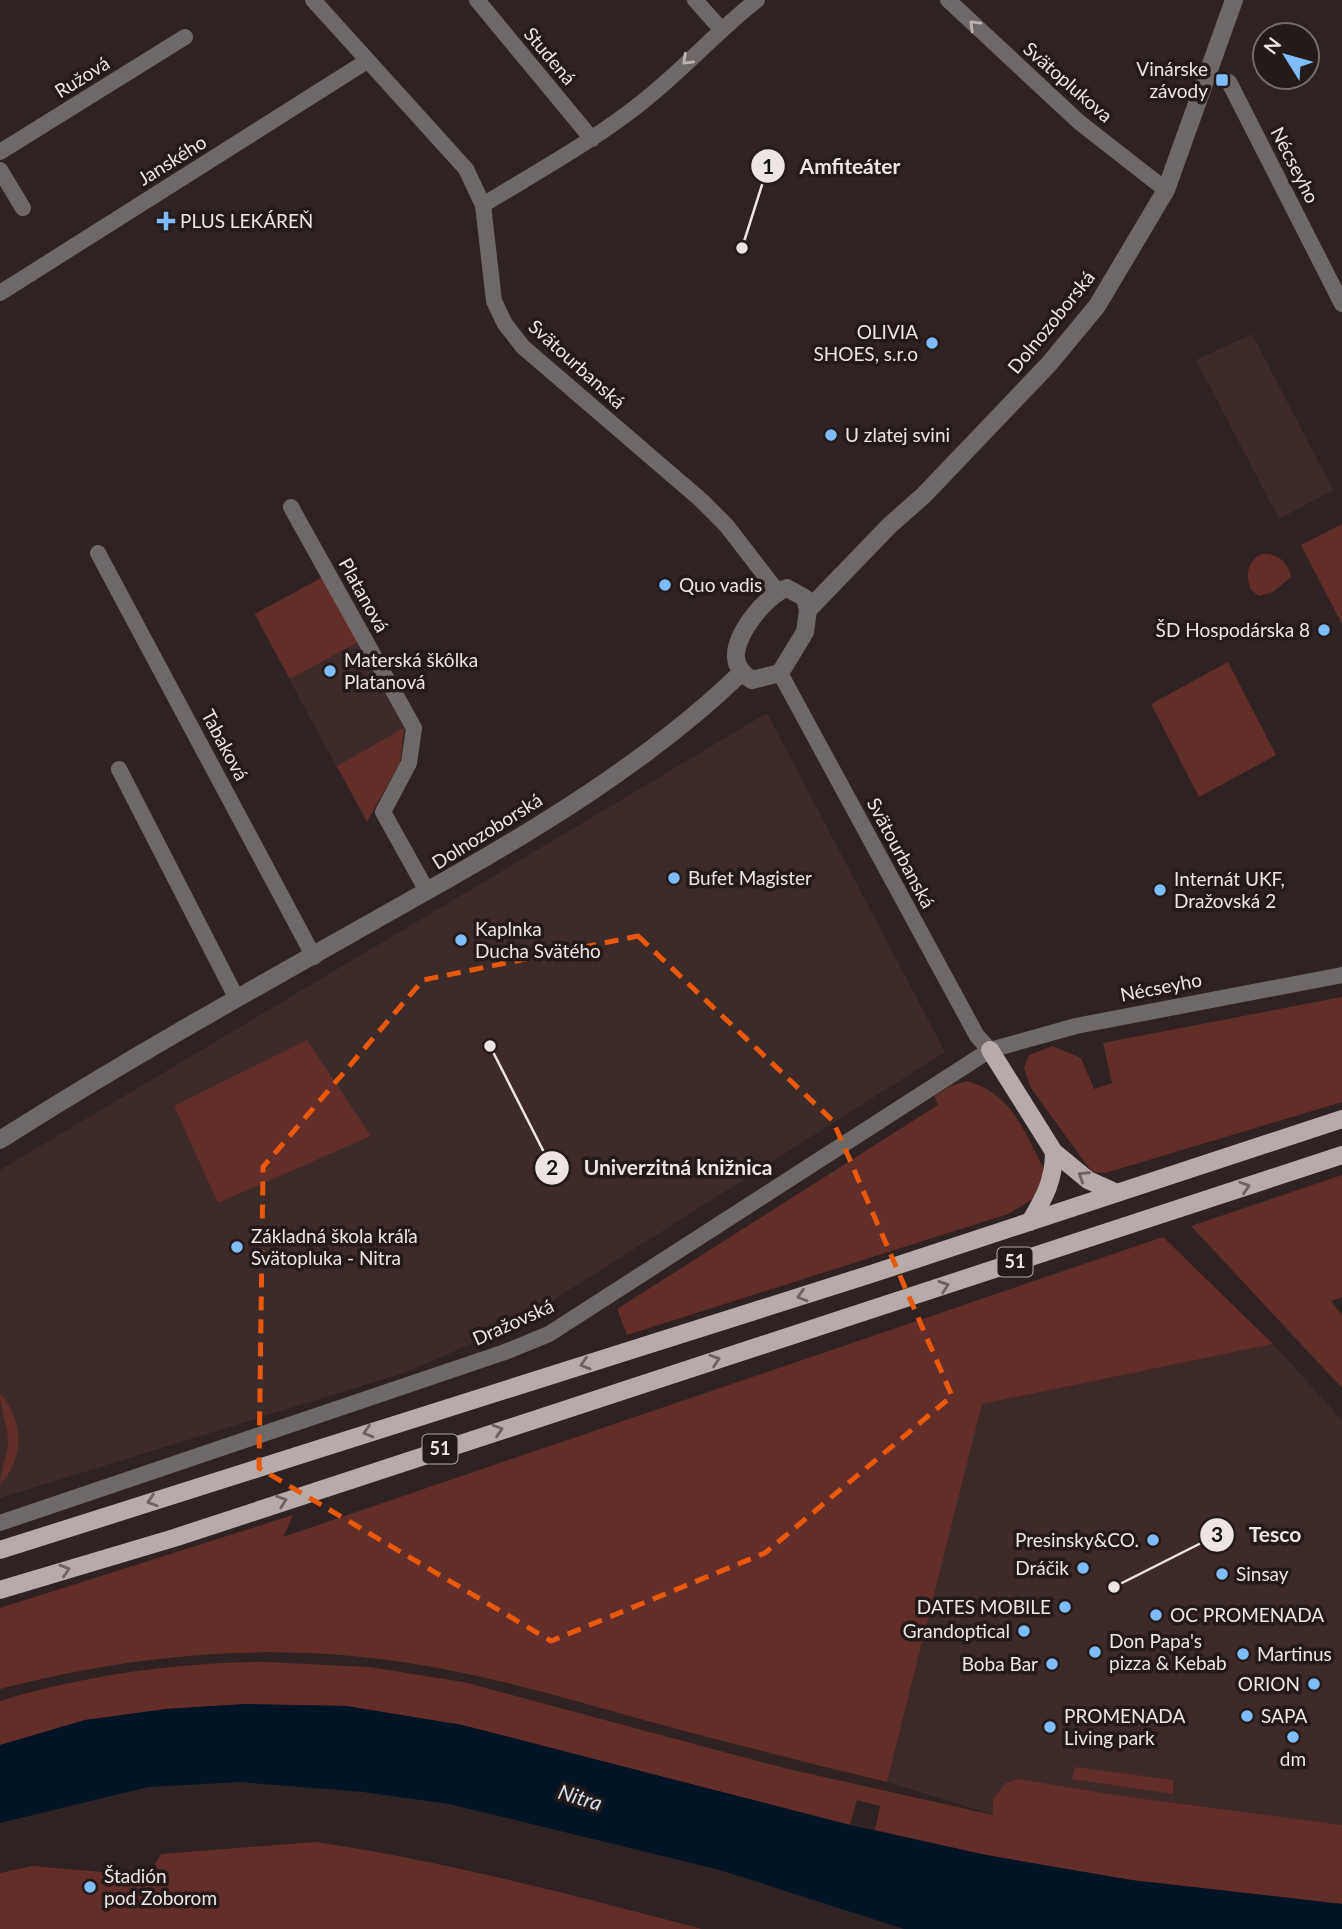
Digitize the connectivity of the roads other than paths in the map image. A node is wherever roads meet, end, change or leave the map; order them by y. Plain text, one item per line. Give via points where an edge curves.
1 (313, 0) edge
2 (477, 0) edge
3 (695, 0) edge
4 (757, 0) edge
5 (948, 0) edge
6 (1234, 0) edge
7 (720, 28) junction
8 (185, 37) dead end
9 (367, 61) junction
10 (1229, 82) dead end
11 (592, 139) junction
12 (0, 152) edge
13 (0, 170) edge
14 (1166, 190) junction
15 (483, 205) junction
16 (23, 208) dead end
17 (0, 293) edge
18 (1342, 304) edge
19 (291, 507) dead end
20 (98, 553) dead end
21 (777, 591) junction
22 (808, 610) junction
23 (741, 673) junction
24 (780, 673) junction
25 (119, 769) dead end
26 (428, 891) junction
27 (314, 957) junction
28 (1342, 975) edge
29 (237, 999) junction
30 (990, 1050) junction
31 (1342, 1119) edge
32 (0, 1140) edge
33 (1054, 1152) junction
34 (1342, 1155) edge
35 (1117, 1193) junction
36 (1030, 1222) junction
37 (0, 1523) edge
38 (0, 1550) edge
39 (0, 1590) edge

1 - 9 street, Svätourbanská
2 - 11 street, Studená
3 - 7 street
4 - 7 street
14 -> 5 street, Svätoplukova via 1079,122
6 - 14 street, Dolnozoborská
7 -> 11 street via 642,103
8 - 12 street, Ružová
9 - 15 street, Svätourbanská via 466,169
9 - 17 street, Janského
10 - 18 street, Nécseyho
11 - 15 street
13 - 16 street
14 - 22 street, Dolnozoborská via 1097,306 1049,364
15 - 21 street, Svätourbanská via 494,301 523,348 718,516
19 - 26 street, Platanová via 414,729 409,763 383,812
20 - 27 street, Tabaková
21 - 22 street via 798,592
21 - 23 street via 764,602 739,644 736,658
22 - 24 street, Dolnozoborská via 805,632
23 - 24 street via 752,680
23 - 26 street, Dolnozoborská via 704,709 573,802
24 - 30 street, Svätourbanská via 977,1036
25 - 29 street
26 - 27 street, Dolnozoborská
27 - 29 street, Dolnozoborská
28 - 30 street, Nécseyho via 1076,1026
29 - 32 street, Dolnozoborská via 134,1056
30 - 33 main road
30 - 37 street, Dražovská via 549,1334
31 - 35 main road, 51
35 -> 33 main road via 1088,1180
33 - 36 main road via 1050,1188
39 -> 34 main road, 51 via 174,1538
35 - 36 main road, 51
36 -> 38 main road, 51

